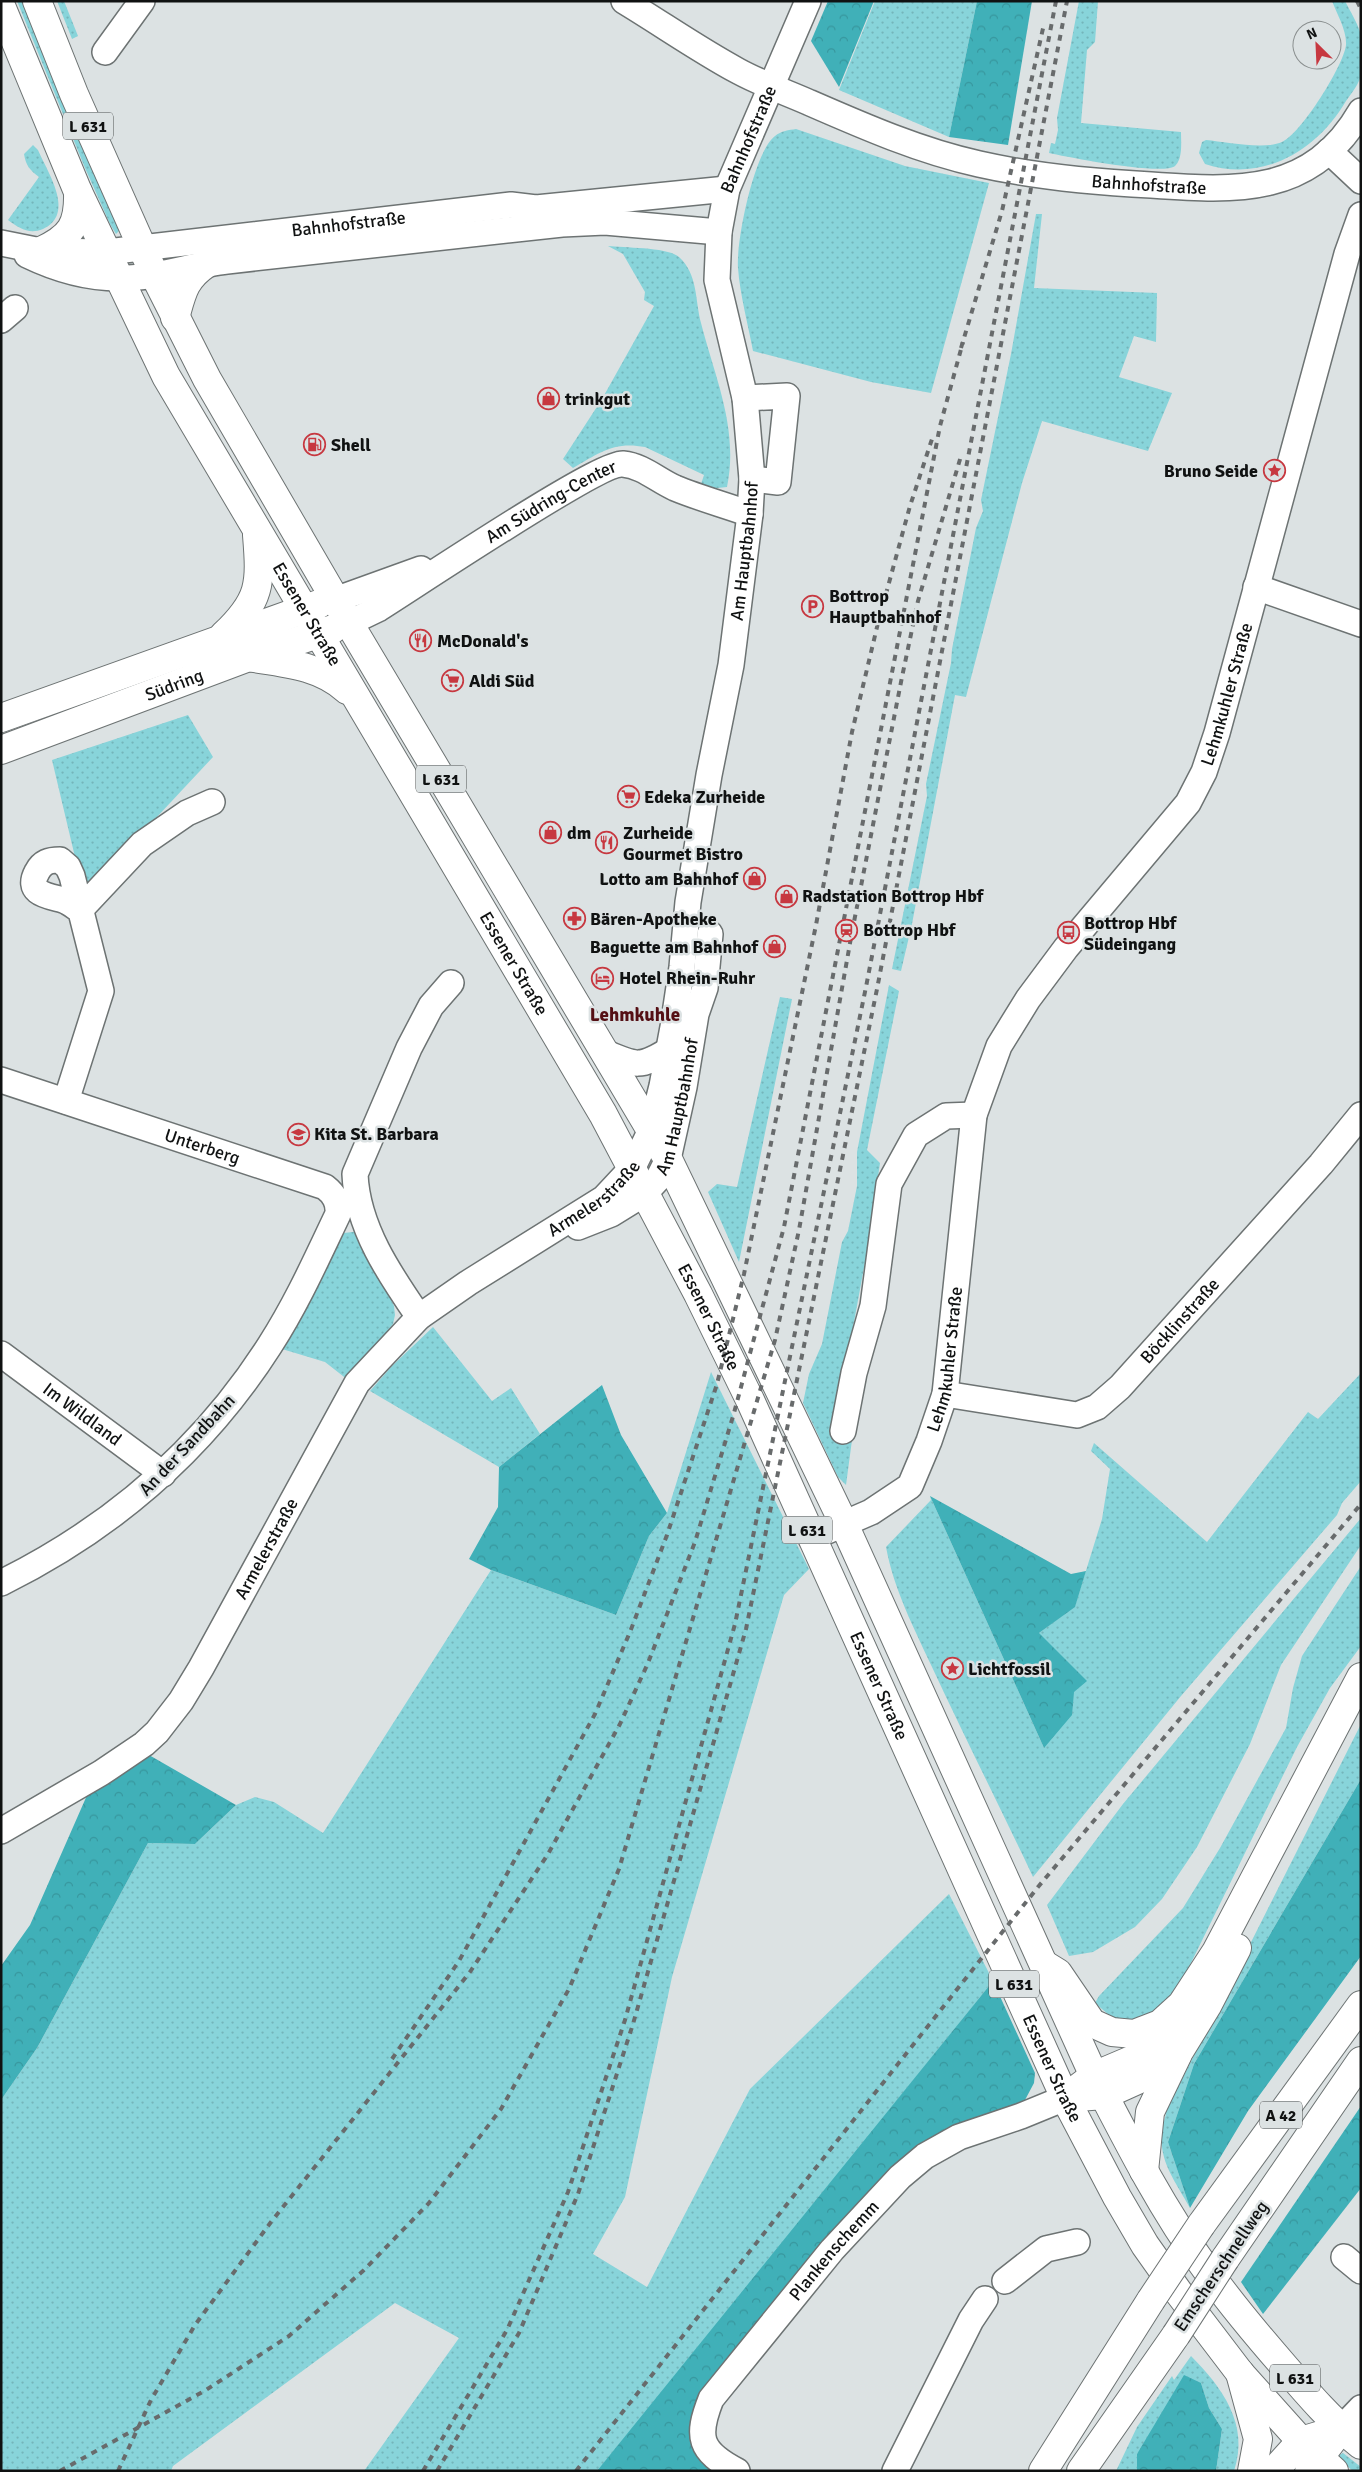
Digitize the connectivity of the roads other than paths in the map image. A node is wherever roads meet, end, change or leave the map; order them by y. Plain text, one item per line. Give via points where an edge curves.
1 (37, 1) edge
2 (142, 1) edge
3 (624, 1) edge
4 (808, 1) edge
5 (1, 6) edge
6 (105, 52) dead end
7 (773, 86) junction
8 (1361, 111) edge
9 (1329, 151) junction
10 (1361, 181) edge
11 (727, 189) junction
12 (78, 192) junction
13 (1361, 215) edge
14 (720, 232) junction
15 (1, 243) edge
16 (143, 249) junction
17 (41, 251) junction
18 (107, 252) junction
19 (206, 264) junction
20 (157, 274) junction
21 (119, 278) junction
22 (175, 318) junction
23 (745, 398) junction
24 (752, 479) junction
25 (750, 514) junction
26 (256, 526) junction
27 (466, 553) junction
28 (1256, 587) junction
29 (335, 600) junction
30 (302, 609) junction
31 (349, 623) junction
32 (1361, 624) edge
33 (317, 635) junction
34 (219, 639) junction
35 (248, 657) junction
36 (356, 698) junction
37 (1, 718) edge
38 (1, 750) edge
39 (212, 802) dead end
40 (688, 967) junction
41 (451, 983) dead end
42 (696, 1014) junction
43 (669, 1050) junction
44 (606, 1053) junction
45 (1, 1080) edge
46 (66, 1101) junction
47 (1361, 1115) edge
48 (974, 1116) junction
49 (651, 1130) junction
50 (668, 1159) junction
51 (633, 1168) junction
52 (645, 1193) junction
53 (346, 1197) junction
54 (518, 1251) junction
55 (419, 1317) junction
56 (1, 1354) edge
57 (945, 1394) junction
58 (843, 1431) dead end
59 (163, 1474) junction
60 (843, 1522) junction
61 (811, 1538) junction
62 (1, 1583) edge
63 (1361, 1677) edge
64 (1361, 1708) edge
65 (1, 1831) edge
66 (1216, 1952) junction
67 (1045, 1964) junction
68 (1361, 2005) edge
69 (1177, 2055) junction
70 (1361, 2061) edge
71 (1099, 2085) junction
72 (1065, 2098) junction
73 (1144, 2171) junction
74 (1077, 2242) dead end
75 (1004, 2281) dead end
76 (985, 2299) dead end
77 (1240, 2373) junction
78 (1136, 2394) junction
79 (1361, 2408) edge
80 (1351, 2437) edge
81 (1316, 2460) edge
82 (736, 2471) edge
83 (895, 2471) edge
84 (1043, 2471) edge
85 (1081, 2471) edge
86 (1103, 2471) edge
87 (1252, 2471) edge
88 (1274, 2471) edge

1 - 16 main road, L 631 via 74,94
2 - 6 street
3 - 7 street via 739,72
4 - 7 street
5 - 12 main road, L 631
7 - 9 street, Bahnhofstraße via 916,146 977,164 1047,177 1183,188 1257,186 1281,181
7 - 11 street, Bahnhofstraße
8 - 9 street, Bahnhofstraße
9 - 10 street
11 - 14 street, Am Hauptbahnhof
11 - 16 street, Bahnhofstraße via 536,208 511,205
12 - 17 main road via 79,212 71,229 59,241
12 - 18 main road, L 631
13 - 28 street, Lehmkuhler Straße
14 - 19 street, Bahnhofstraße via 605,222 562,224
14 - 23 street, Am Hauptbahnhof via 717,280
15 - 17 street
15 - 21 street via 52,267
16 - 18 street, Bahnhofstraße
16 - 20 main road, L 631
17 - 18 street, Bahnhofstraße
18 - 21 main road, L 631
19 - 20 street, Bahnhofstraße
19 - 22 main road via 191,274
20 - 21 street, Bahnhofstraße
20 - 22 main road, Essener Straße / L 631
21 - 26 main road, Essener Straße / L 631 via 166,376
22 - 29 main road, Essener Straße / L 631
23 - 24 street, Am Hauptbahnhof
23 - 24 street via 787,396 778,482
24 - 25 street, Am Hauptbahnhof
25 - 27 street, Am Südring-Center via 674,487 644,470 622,464 603,470
25 - 40 street, Am Hauptbahnhof via 731,665 686,913
26 - 30 main road, Essener Straße / L 631
26 - 34 main road via 259,574 256,594 248,609
27 - 29 street, Am Südring-Center
27 - 31 street, Am Südring-Center via 378,609
28 - 32 street
28 - 48 street, Lehmkuhler Straße via 1217,733 1204,772 1188,804 1066,948 1022,1007 999,1046
29 - 30 main road, Südring
29 - 31 main road, Essener Straße / L 631
30 - 33 main road, Essener Straße / L 631
30 - 34 main road, Südring
31 - 33 main road, Südring
31 - 44 main road, Essener Straße / L 631
33 - 35 main road, Südring
33 - 36 main road, Essener Straße / L 631
34 - 37 main road, Südring
35 - 36 main road via 318,671 338,682
35 - 38 main road, Südring
36 - 51 main road, Essener Straße / L 631
39 - 46 street via 187,813 142,844 80,910 101,991
40 - 42 street, Am Hauptbahnhof
40 - 42 street, Am Hauptbahnhof via 700,963 710,934 705,988
40 - 43 street, Am Hauptbahnhof
41 - 53 street, An der Sandbahn via 431,1006 409,1048
42 - 50 street, Am Hauptbahnhof
43 - 44 street, Am Hauptbahnhof via 651,1061 632,1064
43 - 49 street, Am Hauptbahnhof
44 - 49 main road, Essener Straße / L 631
45 - 46 street, Unterberg
46 - 53 street, Unterberg via 325,1187
47 - 57 street, Böcklinstraße via 1321,1164 1120,1386 1096,1407 1077,1415
48 - 57 street, Lehmkuhler Straße
48 - 58 street via 946,1116 916,1135 889,1184 873,1306 854,1373
49 - 50 main road, Essener Straße / L 631
49 - 51 street, Armelerstraße
50 - 52 street, Am Hauptbahnhof via 658,1179
50 - 60 main road, Essener Straße / L 631
51 - 52 main road, Essener Straße / L 631
51 - 54 street, Armelerstraße via 604,1198
52 - 54 street, Armelerstraße via 612,1214
52 - 61 main road, Essener Straße / L 631 via 750,1400
53 - 55 street via 360,1211 390,1275
53 - 59 street, An der Sandbahn via 270,1345 226,1408
54 - 55 street, Armelerstraße
55 - 65 street, Armelerstraße via 357,1383 201,1668 157,1732 100,1773
56 - 59 street, Im Wildland
57 - 60 street, Lehmkuhler Straße via 910,1486 871,1512
59 - 62 street, An der Sandbahn via 95,1529
60 - 61 street, Lehmkuhler Straße
60 - 67 main road, Essener Straße / L 631
61 - 72 main road, Essener Straße / L 631
63 - 66 main road
64 - 69 main road via 1207,2006
66 - 67 main road via 1182,2004 1160,2024 1134,2034 1112,2032 1092,2024 1058,1973
66 - 71 main road via 1202,1989 1184,2020 1155,2046
67 - 71 main road, Essener Straße / L 631
68 - 84 main road, A 42, bridge via 1201,2225
69 - 71 main road via 1156,2072
69 - 73 main road via 1150,2112
70 - 78 main road, Emscherschnellweg / A 42, bridge via 1224,2259
71 - 72 main road
71 - 73 main road, Essener Straße / L 631
72 - 77 main road, Essener Straße / L 631 via 1116,2198 1145,2245
72 - 82 street, Plankenschemm via 959,2137 925,2156 900,2177 839,2243 710,2399 701,2433 708,2450
73 - 80 main road, Essener Straße / L 631 via 1206,2269 1278,2360
74 - 75 street via 1046,2249
76 - 83 street via 971,2320
77 - 81 main road, Essener Straße / L 631
77 - 87 main road via 1258,2439
78 - 85 main road, Emscherschnellweg / A 42
78 - 86 main road
79 - 80 street
80 - 81 main road
81 - 88 main road

